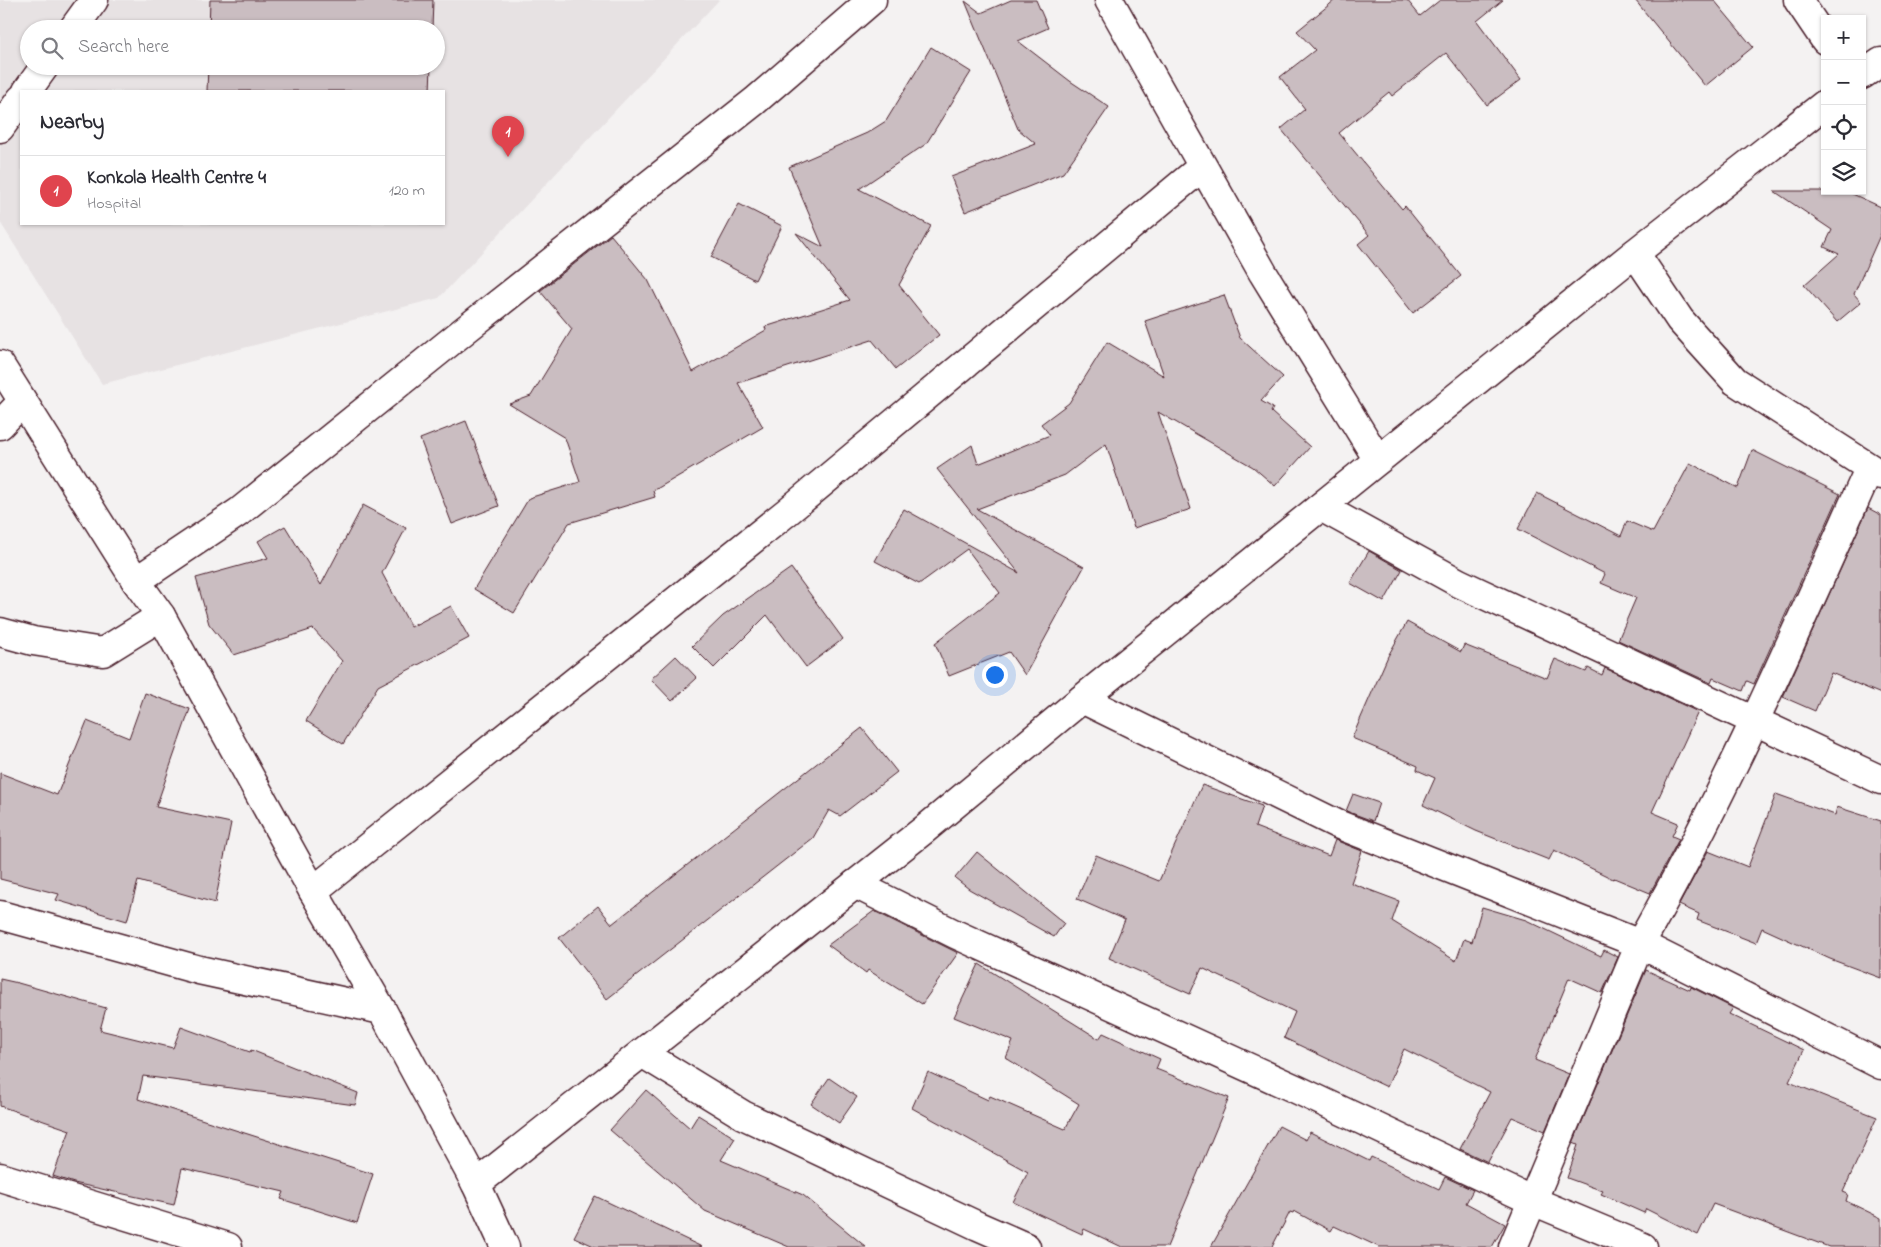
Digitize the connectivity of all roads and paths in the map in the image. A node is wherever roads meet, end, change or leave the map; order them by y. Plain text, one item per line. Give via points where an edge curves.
1 (94, 0) edge
2 (872, 0) edge
3 (1109, 0) edge
4 (1798, 0) edge
5 (80, 20) edge
6 (1821, 34) edge
7 (1881, 62) edge
8 (1866, 72) edge
9 (39, 75) edge
10 (28, 90) edge
11 (20, 100) edge
12 (1824, 105) edge
13 (0, 128) edge
14 (1202, 166) junction
15 (1634, 253) junction
16 (0, 365) edge
17 (22, 402) junction
18 (0, 425) edge
19 (1378, 460) junction
20 (1875, 472) edge
21 (1321, 507) junction
22 (136, 581) junction
23 (161, 616) junction
24 (0, 632) edge
25 (1082, 699) junction
26 (1755, 722) junction
27 (1881, 780) edge
28 (855, 884) junction
29 (313, 891) junction
30 (0, 915) edge
31 (1640, 944) junction
32 (382, 1010) junction
33 (642, 1053) junction
34 (1881, 1065) edge
35 (0, 1178) edge
36 (476, 1184) junction
37 (1533, 1201) junction
38 (228, 1247) edge
39 (505, 1247) edge
40 (1026, 1247) edge
41 (1513, 1247) edge
42 (1642, 1247) edge

1 - 5 street
2 - 22 street via 755,100 239,512
3 - 14 street
4 - 6 street
7 - 8 street
9 - 10 street
11 - 13 street
12 - 15 street
14 - 19 street via 1263,273
14 - 29 street via 787,512
15 - 19 street
15 - 20 street via 1680,320 1734,381
16 - 17 street
17 - 18 street
17 - 22 street
19 - 21 street
20 - 26 street
21 - 25 street
21 - 26 street via 1459,584
22 - 23 street
23 - 24 street via 103,652 33,641
23 - 29 street
25 - 28 street
25 - 31 street via 1337,824
26 - 27 street
26 - 31 street
28 - 33 street
28 - 37 street via 955,934
29 - 32 street
30 - 32 street via 199,970
31 - 34 street
31 - 37 street
32 - 36 street
33 - 36 street
33 - 40 street via 743,1115
35 - 38 street
36 - 39 street
37 - 41 street
37 - 42 street

